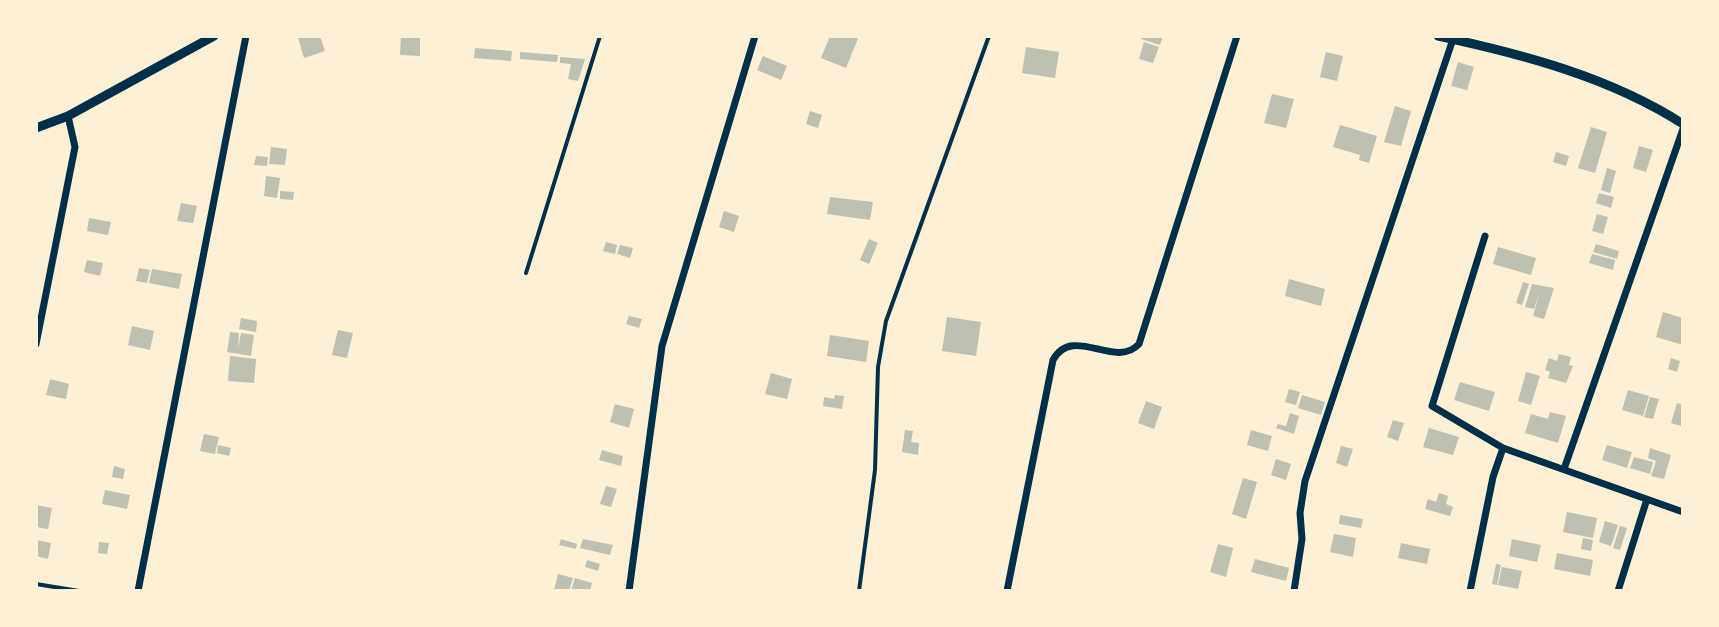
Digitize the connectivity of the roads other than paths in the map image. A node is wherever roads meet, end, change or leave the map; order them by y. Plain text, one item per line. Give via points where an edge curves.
1 (214, 36) edge
2 (246, 36) edge
3 (600, 36) edge
4 (755, 36) edge
5 (989, 36) edge
6 (1237, 36) edge
7 (1438, 36) edge
8 (1458, 39) edge
9 (68, 116) junction
10 (1683, 126) edge
11 (36, 128) edge
12 (1485, 236) dead end
13 (526, 273) dead end
14 (36, 344) edge
15 (1503, 448) junction
16 (1564, 469) junction
17 (1647, 499) junction
18 (1683, 512) edge
19 (36, 584) edge
20 (79, 591) edge
21 (138, 591) edge
22 (629, 591) edge
23 (859, 591) edge
24 (1007, 591) edge
25 (1294, 591) edge
26 (1470, 591) edge
27 (1618, 591) edge

1 - 9 street
2 - 21 street
3 - 13 lane
4 - 22 street via 662,346
5 - 23 lane via 886,321
6 - 24 street via 1139,344 1121,354 1073,345 1053,360
7 - 8 street
8 - 10 street via 1614,87
8 - 25 street via 1305,481
9 - 11 street
9 - 14 street via 75,147
10 - 16 street
12 - 15 street via 1432,406
15 - 16 street
15 - 26 street
16 - 17 street
17 - 18 street
17 - 27 street
19 - 20 lane

